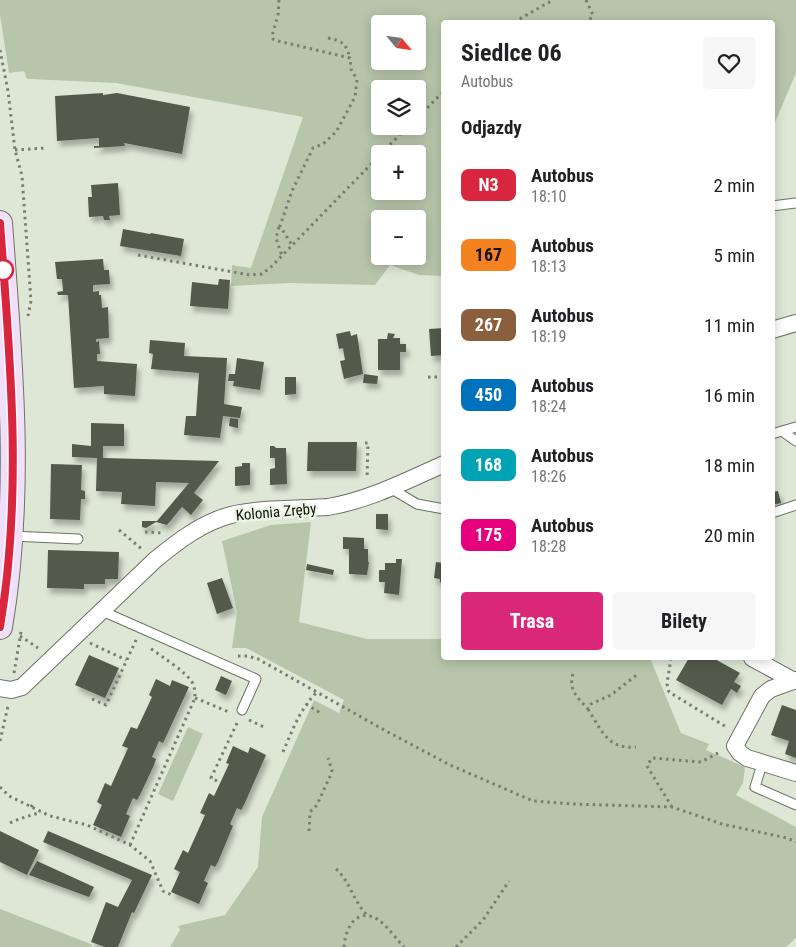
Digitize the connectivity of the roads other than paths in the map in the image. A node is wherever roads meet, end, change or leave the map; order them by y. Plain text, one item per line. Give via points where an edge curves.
1 (796, 203) edge
2 (775, 206) edge
3 (0, 223) edge
4 (796, 323) edge
5 (775, 329) edge
6 (4, 347) edge
7 (6, 377) edge
8 (796, 426) edge
9 (777, 432) edge
10 (796, 441) edge
11 (441, 465) edge
12 (390, 488) junction
13 (796, 505) edge
14 (441, 508) edge
15 (775, 512) edge
16 (11, 536) junction
17 (78, 538) dead end
18 (102, 610) junction
19 (10, 631) edge
20 (756, 660) edge
21 (795, 680) edge
22 (0, 688) edge
23 (242, 710) road end
24 (762, 764) junction
25 (796, 773) edge
26 (796, 805) edge

1 - 2 lane
3 - 6 main road
4 - 5 street
6 - 7 main road
7 - 16 main road via 14,471
8 - 9 lane
9 - 10 lane
11 - 12 street, Kolonia Zręby
12 - 14 lane via 417,504
12 - 18 street, Kolonia Zręby via 328,507 227,516 174,544
13 - 15 lane
16 - 17 lane
16 - 19 main road via 8,573
18 - 22 street, Kolonia Zręby via 22,687
18 - 23 lane via 256,679
20 - 21 street
21 - 24 street via 762,696 737,740 740,753
24 - 25 street
24 - 26 lane via 755,787

